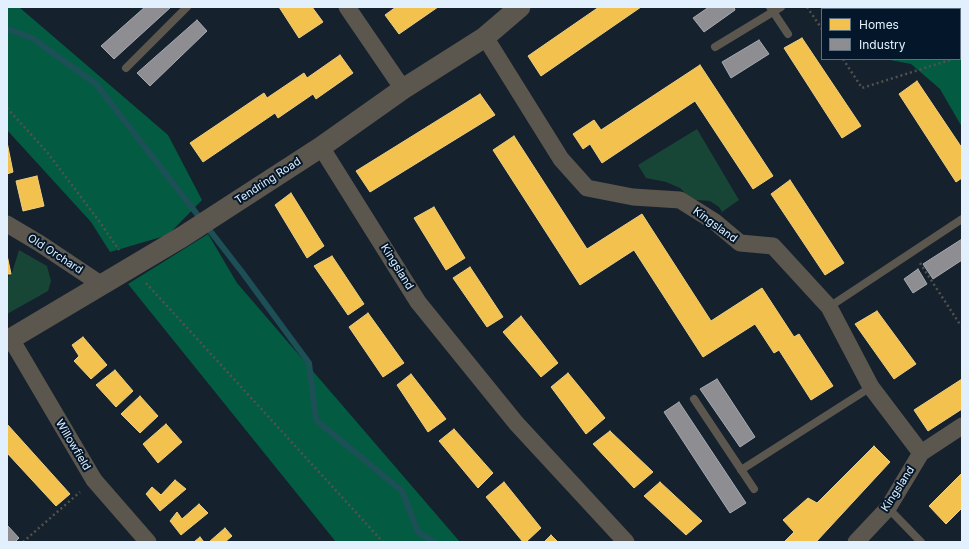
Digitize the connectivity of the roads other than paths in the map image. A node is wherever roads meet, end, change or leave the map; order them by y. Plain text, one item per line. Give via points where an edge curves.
1 (188, 7) edge
2 (347, 7) edge
3 (520, 7) edge
4 (781, 7) edge
5 (771, 9) edge
6 (788, 34) dead end
7 (485, 37) junction
8 (715, 47) dead end
9 (126, 68) dead end
10 (403, 89) junction
11 (320, 147) junction
12 (962, 219) edge
13 (7, 224) edge
14 (102, 285) junction
15 (829, 307) junction
16 (9, 340) edge
17 (871, 387) junction
18 (694, 399) dead end
19 (962, 426) edge
20 (921, 453) junction
21 (741, 470) junction
22 (754, 489) dead end
23 (888, 508) junction
24 (148, 542) edge
25 (626, 542) edge
26 (856, 542) edge
27 (921, 542) edge

1 - 9 lane
2 - 10 street
3 - 7 street, Tendring Road
4 - 5 lane
5 - 6 lane
5 - 8 lane
7 - 10 street, Tendring Road
7 - 15 street, Kingsland via 561,159 587,188 633,197 680,200 715,222 740,243 772,246
10 - 11 street, Tendring Road
11 - 14 street, Tendring Road via 182,237
11 - 25 street, Kingsland via 418,302 516,424
12 - 15 lane
13 - 14 street, Old Orchard
14 - 16 street, Tendring Road
15 - 17 street, Kingsland
16 - 24 street, Willowfield via 94,480
17 - 20 street, Kingsland
17 - 21 lane
18 - 21 lane
19 - 20 street, Kingsland
20 - 23 street, Kingsland
21 - 22 lane
23 - 26 street, Kingsland
23 - 27 lane

